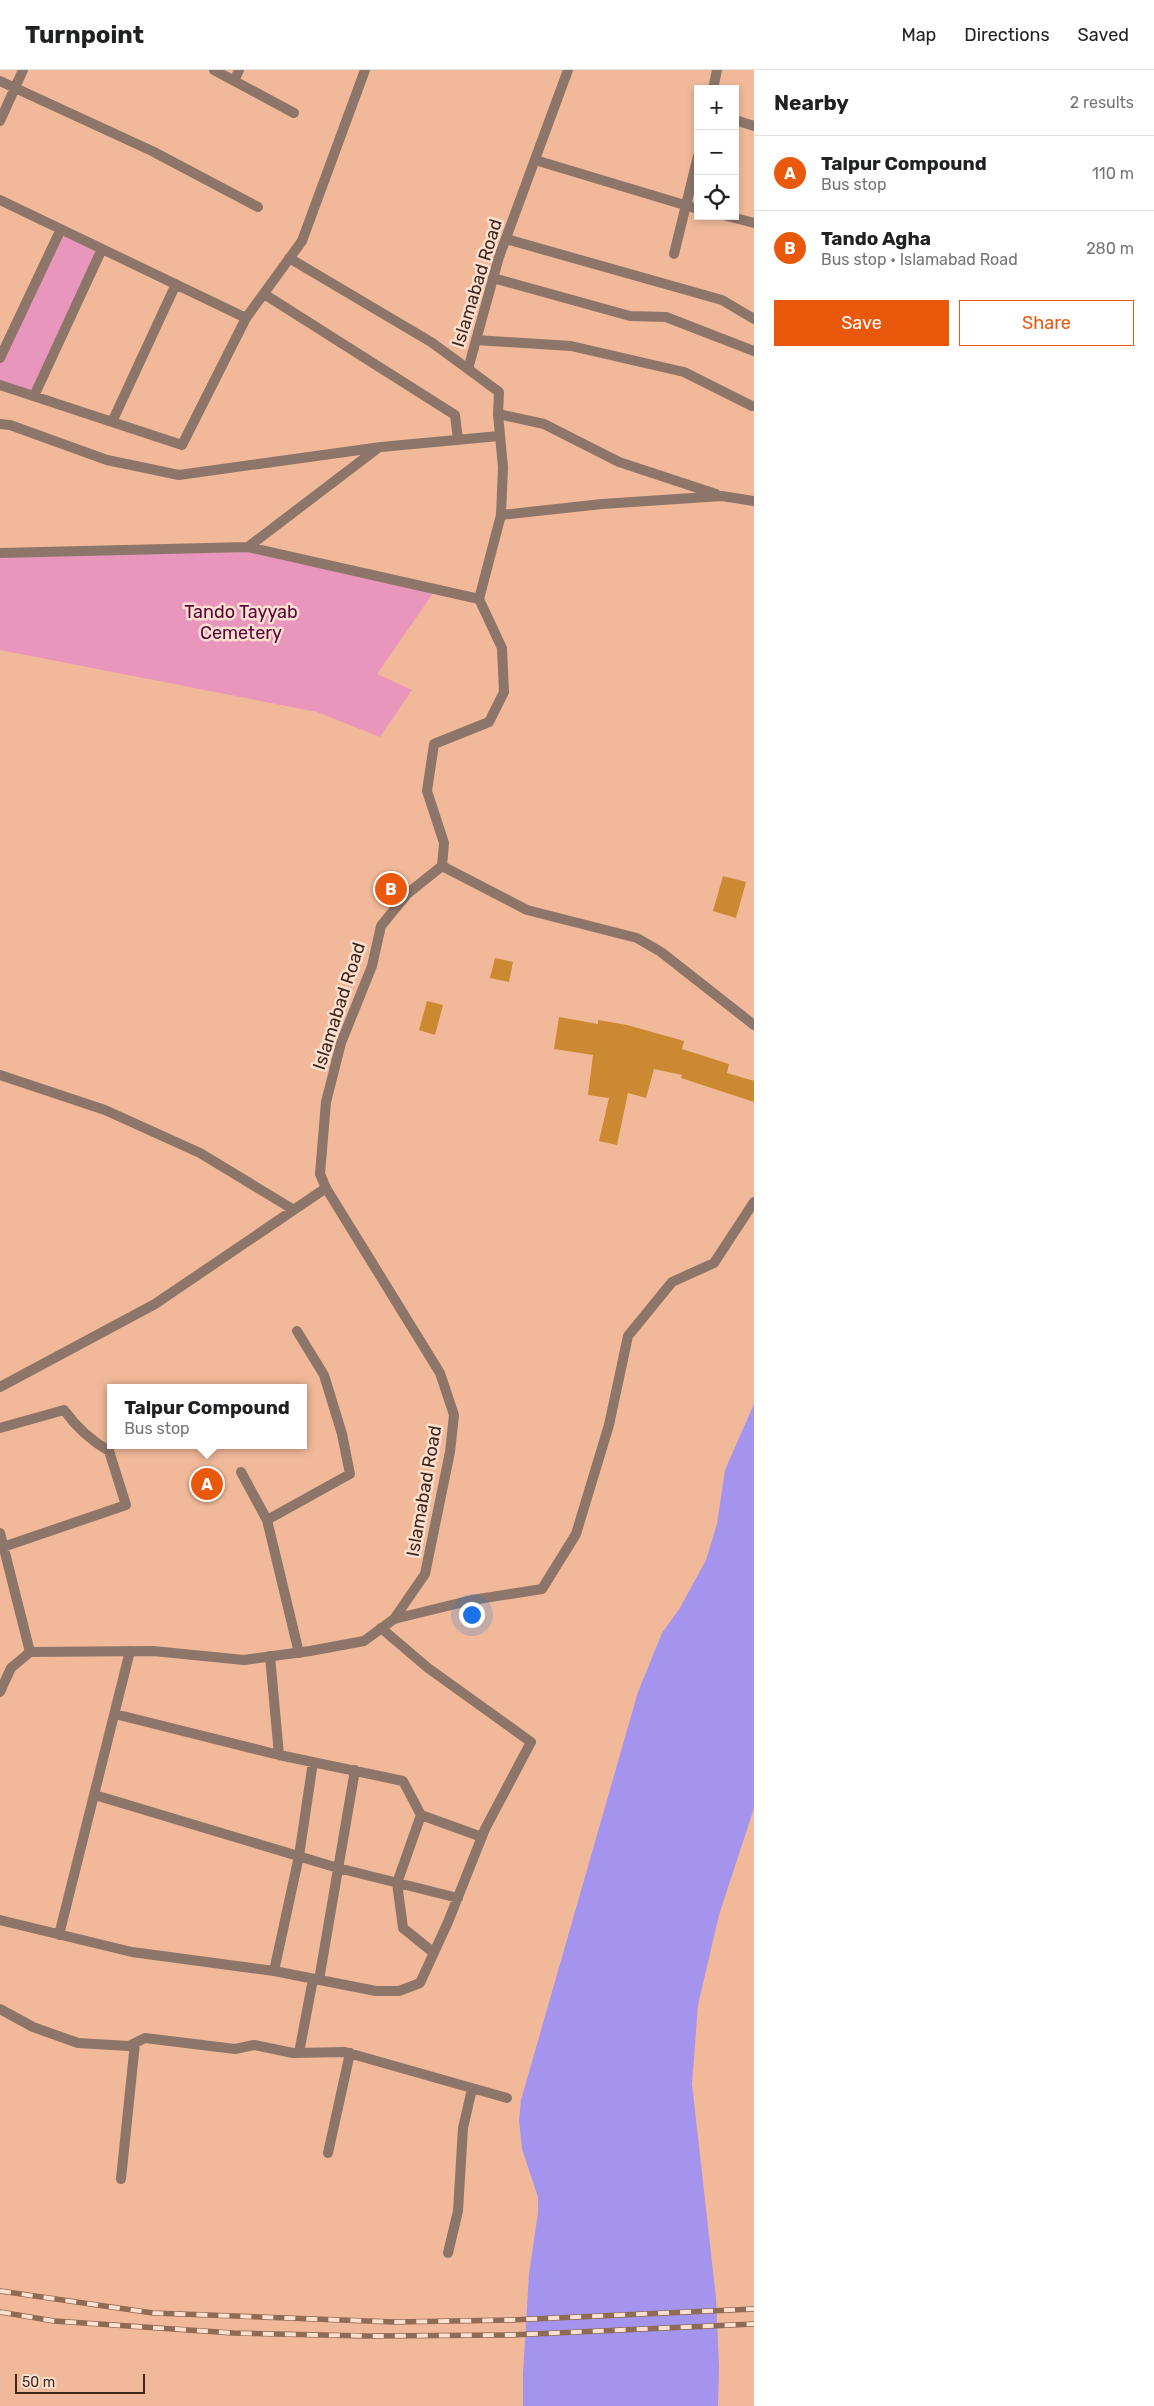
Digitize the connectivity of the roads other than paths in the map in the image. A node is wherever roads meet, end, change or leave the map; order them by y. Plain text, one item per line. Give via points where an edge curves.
1 (23, 70) edge
2 (214, 70) edge
3 (239, 70) edge
4 (365, 70) edge
5 (568, 70) edge
6 (717, 70) edge
7 (0, 81) edge
8 (234, 81) junction
9 (714, 85) edge
10 (14, 88) junction
11 (294, 113) dead end
12 (739, 121) edge
13 (0, 122) edge
14 (754, 126) edge
15 (535, 160) junction
16 (694, 173) edge
17 (0, 200) edge
18 (686, 206) junction
19 (258, 207) dead end
20 (694, 208) edge
21 (739, 219) edge
22 (754, 223) edge
23 (61, 229) junction
24 (506, 238) junction
25 (102, 249) junction
26 (674, 254) dead end
27 (289, 258) junction
28 (494, 278) junction
29 (176, 284) junction
30 (264, 294) junction
31 (246, 318) junction
32 (754, 319) edge
33 (476, 340) junction
34 (754, 351) edge
35 (0, 358) edge
36 (468, 369) junction
37 (0, 385) edge
38 (34, 396) junction
39 (752, 406) dead end
40 (498, 414) junction
41 (112, 422) junction
42 (0, 424) edge
43 (500, 436) junction
44 (458, 440) junction
45 (380, 447) junction
46 (722, 496) junction
47 (754, 502) edge
48 (501, 515) junction
49 (248, 547) junction
50 (0, 553) edge
51 (479, 599) junction
52 (442, 866) junction
53 (754, 1025) edge
54 (0, 1075) edge
55 (326, 1188) junction
56 (754, 1202) edge
57 (294, 1210) junction
58 (297, 1332) dead end
59 (0, 1387) edge
60 (0, 1428) edge
61 (242, 1472) dead end
62 (267, 1520) junction
63 (0, 1533) edge
64 (3, 1547) junction
65 (394, 1619) junction
66 (381, 1628) junction
67 (130, 1651) junction
68 (30, 1652) junction
69 (299, 1653) junction
70 (270, 1656) junction
71 (0, 1692) edge
72 (115, 1714) junction
73 (279, 1756) junction
74 (314, 1762) junction
75 (355, 1770) junction
76 (95, 1795) junction
77 (421, 1815) junction
78 (482, 1836) junction
79 (299, 1856) junction
80 (338, 1868) junction
81 (397, 1883) junction
82 (458, 1898) junction
83 (0, 1920) edge
84 (59, 1935) junction
85 (434, 1953) junction
86 (274, 1970) junction
87 (316, 1979) junction
88 (0, 2009) edge
89 (135, 2043) junction
90 (298, 2053) junction
91 (350, 2053) junction
92 (472, 2089) junction
93 (507, 2098) dead end
94 (328, 2153) dead end
95 (121, 2179) dead end
96 (448, 2253) dead end

1 - 10 street
2 - 8 street
3 - 8 street
4 - 27 street via 302,241
5 - 15 street, Islamabad Road
6 - 9 street
7 - 10 street
8 - 11 street
10 - 13 street
10 - 19 street via 152,151
12 - 14 street
15 - 18 street
15 - 24 street, Islamabad Road
16 - 18 street
17 - 23 street
18 - 20 street
18 - 26 street
21 - 22 street
23 - 25 street
23 - 35 street
24 - 28 street, Islamabad Road
24 - 32 street via 722,300
25 - 29 street
25 - 38 street
27 - 30 street
27 - 36 street via 431,342
28 - 33 street, Islamabad Road
28 - 34 street via 630,316 666,317
29 - 31 street
29 - 41 street
30 - 31 street
30 - 44 street via 455,414
31 - 41 street via 182,445
33 - 36 street, Islamabad Road
33 - 39 street via 571,346 684,372
36 - 40 street, Islamabad Road via 499,392
37 - 38 street
38 - 41 street
40 - 43 street, Islamabad Road
40 - 46 street via 544,424 619,462
42 - 45 street via 107,460 179,475
43 - 44 street
43 - 48 street, Islamabad Road via 503,467
44 - 45 street
45 - 49 street
46 - 47 street
46 - 48 street
48 - 51 street, Islamabad Road
49 - 50 street
49 - 51 street
51 - 52 street via 502,648 504,692 489,722 434,744 427,790 444,843
52 - 53 street via 527,910 637,938 661,952
52 - 55 street, Islamabad Road via 407,894 381,926 372,966 341,1043 326,1102 320,1174
54 - 57 street via 105,1110 200,1153
55 - 57 street
55 - 65 street, Islamabad Road via 440,1373 454,1415 450,1452 425,1574
56 - 65 street via 714,1263 672,1282 628,1336 609,1425 576,1534 542,1588 472,1600
57 - 59 street via 155,1304
58 - 62 street via 324,1376 342,1434 350,1474
60 - 64 street via 64,1410 91,1441 109,1450 126,1505
61 - 62 street
62 - 69 street
63 - 64 street
64 - 68 street
65 - 66 street, Islamabad Road
66 - 69 street, Islamabad Road via 364,1641
66 - 78 street via 428,1668 531,1742
67 - 68 street, Islamabad Road
67 - 70 street, Islamabad Road via 244,1660
67 - 72 street
68 - 71 street via 11,1668
69 - 70 street, Islamabad Road
70 - 73 street
72 - 73 street
72 - 76 street
73 - 74 street
74 - 75 street
74 - 79 street
75 - 77 street via 404,1782
75 - 80 street
76 - 79 street
76 - 84 street
77 - 78 street
77 - 81 street
78 - 82 street
79 - 80 street
79 - 86 street
80 - 81 street
80 - 87 street
81 - 82 street
81 - 85 street via 403,1928
82 - 85 street
83 - 84 street
84 - 86 street via 132,1952
85 - 87 street via 420,1983 400,1991 376,1992
86 - 87 street
87 - 90 street
88 - 89 street via 33,2027 78,2042 129,2046
89 - 90 street via 145,2038 235,2049 254,2045
89 - 95 street
90 - 91 street
91 - 92 street
91 - 94 street
92 - 93 street
92 - 96 street via 463,2128 458,2211

